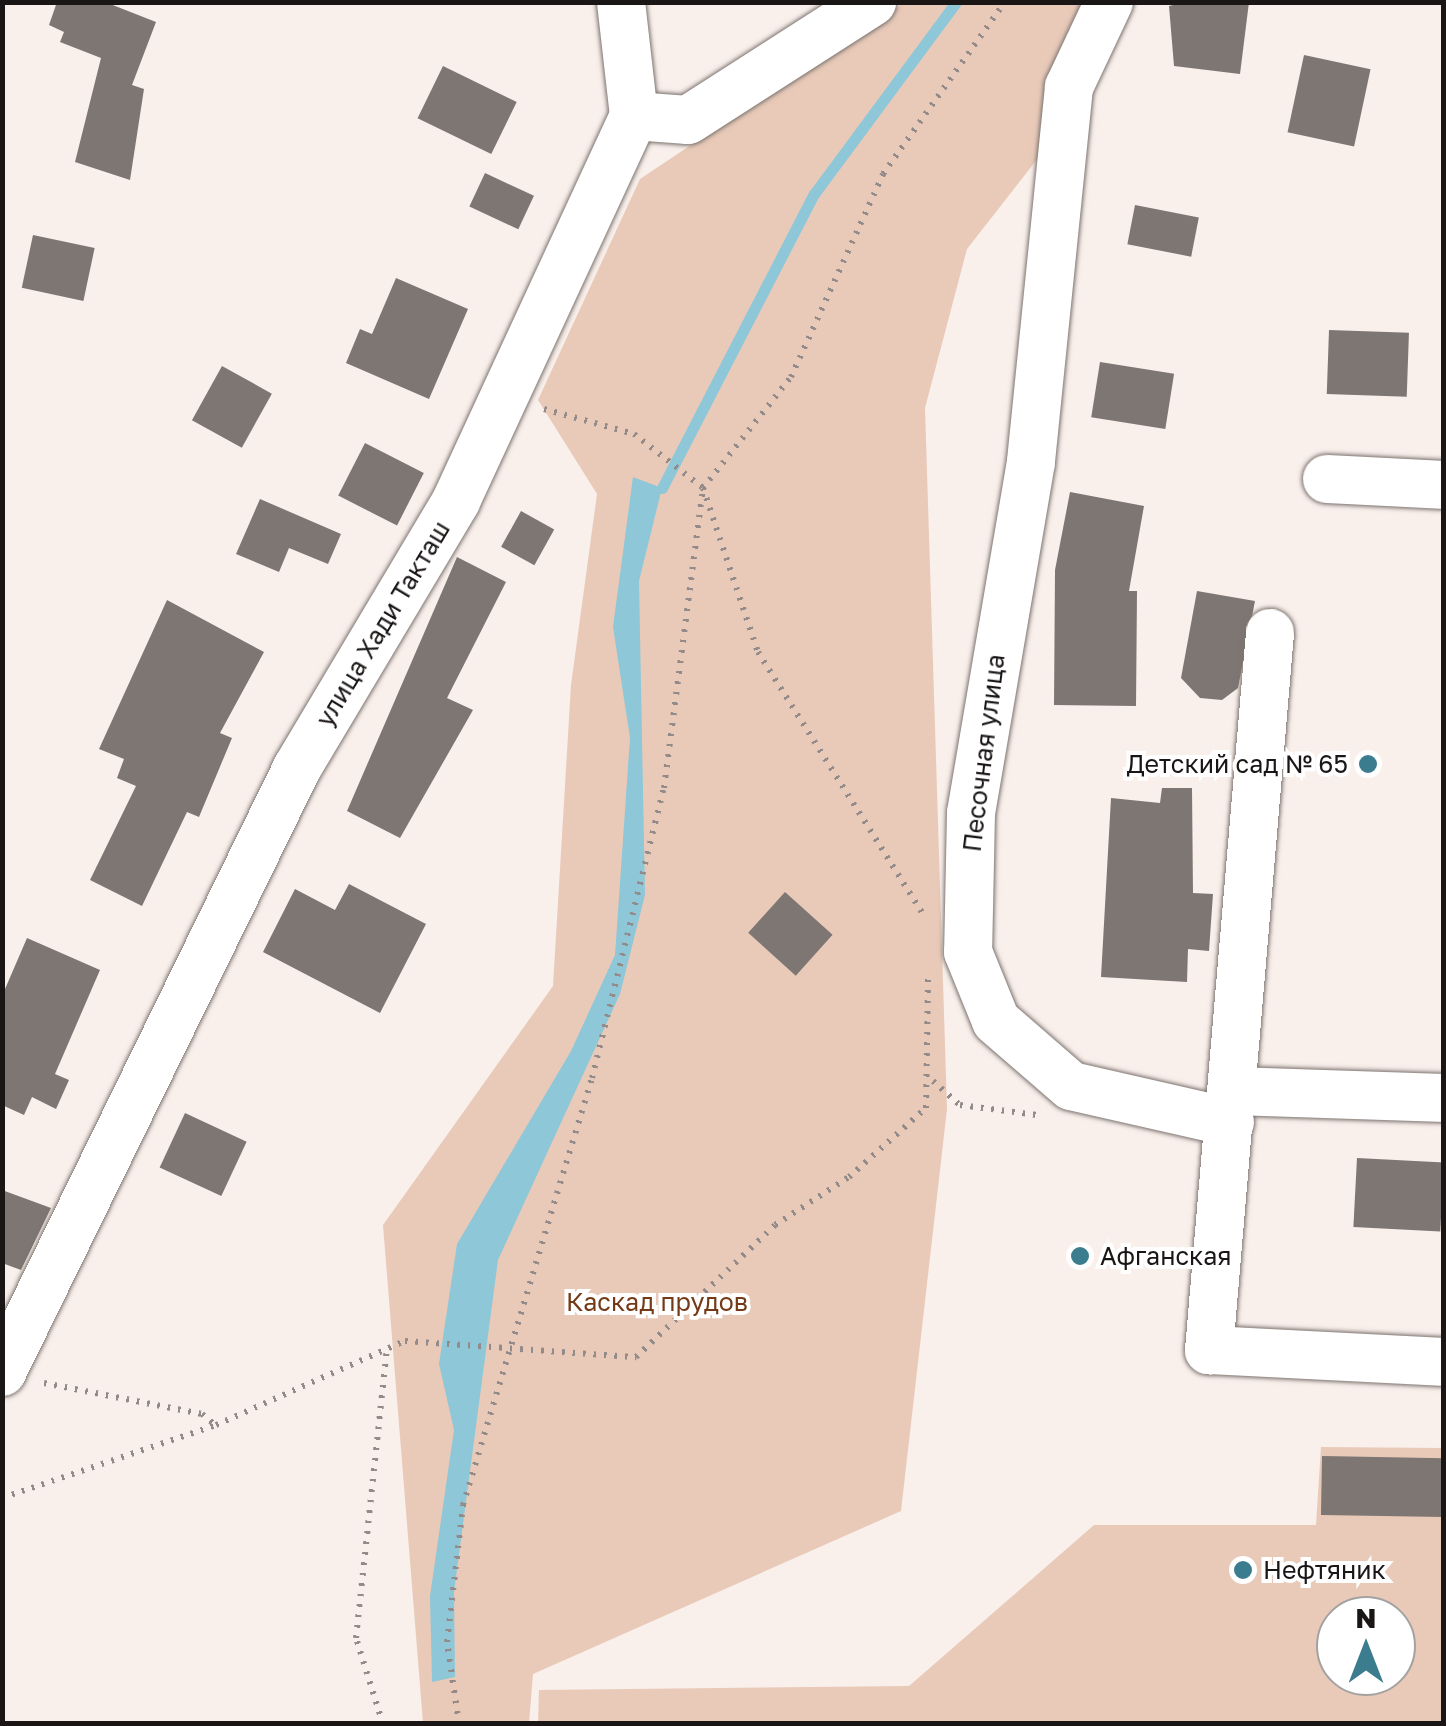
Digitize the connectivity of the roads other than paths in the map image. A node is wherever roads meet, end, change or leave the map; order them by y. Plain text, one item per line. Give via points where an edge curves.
1 (621, 2) edge
2 (872, 2) edge
3 (1110, 2) edge
4 (634, 116) junction
5 (1327, 479) dead end
6 (1444, 485) edge
7 (1270, 633) dead end
8 (1444, 1098) edge
9 (1232, 1106) junction
10 (1444, 1362) edge
11 (12, 1376) edge

1 - 4 street
2 - 4 street via 688,120
3 - 9 street, Песочная улица via 1069,87 1030,462 972,813 968,952 996,1021 1070,1086
4 - 11 street, улица Хади Такташ via 456,501 297,768
5 - 6 street
7 - 9 street
8 - 9 street, Песочная улица
9 - 10 street via 1209,1350

